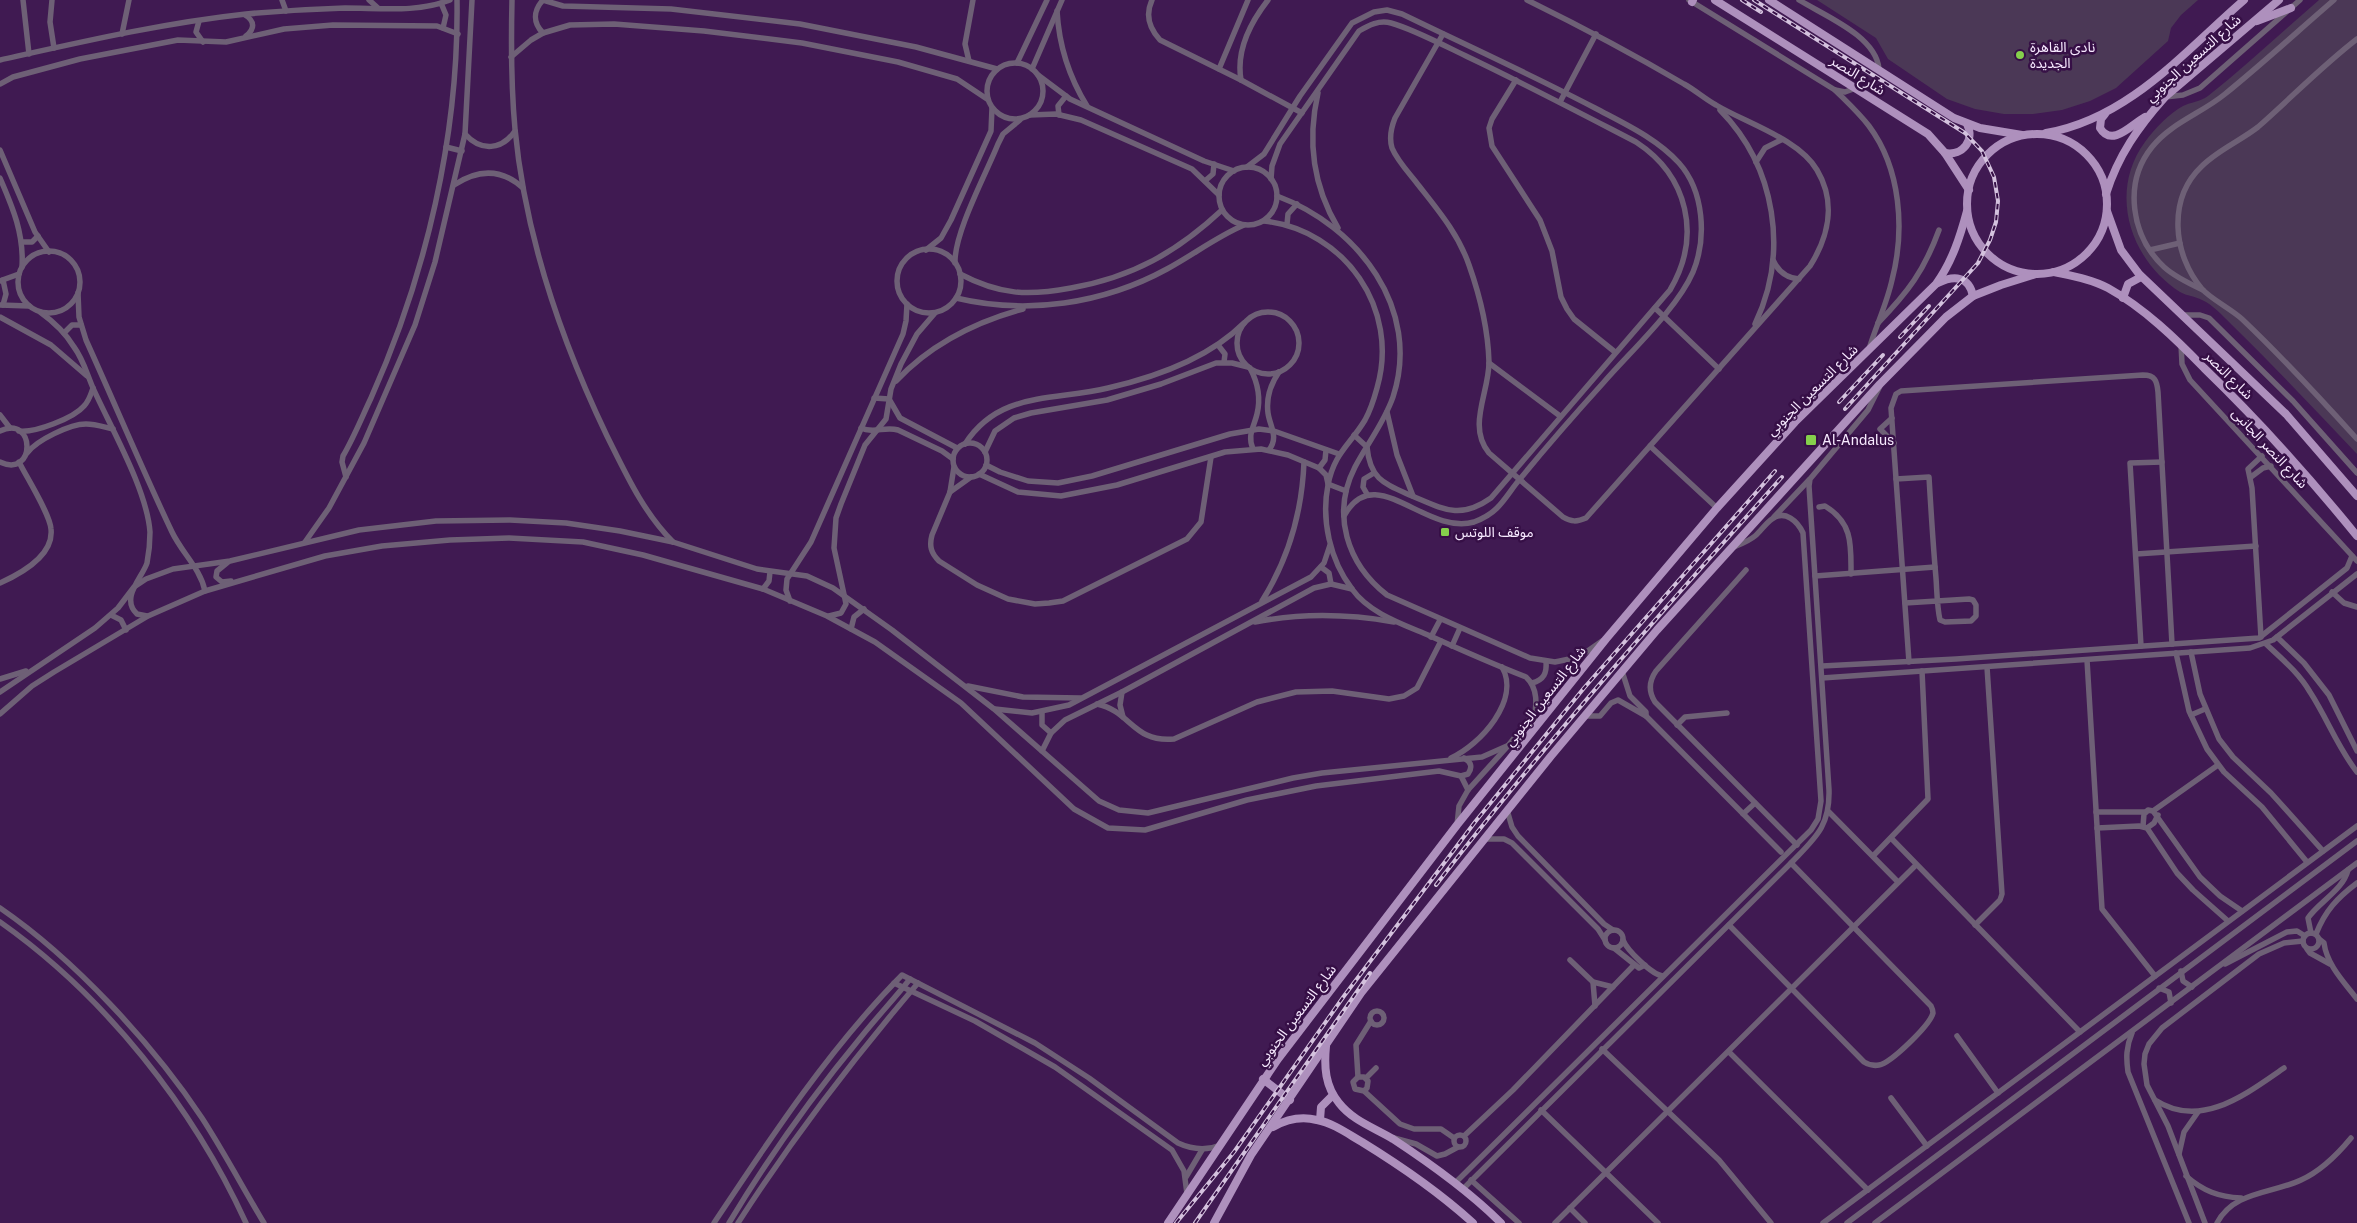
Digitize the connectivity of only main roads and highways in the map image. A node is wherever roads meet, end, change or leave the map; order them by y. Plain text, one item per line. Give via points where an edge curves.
1 (1715, 0) edge
2 (1768, 0) edge
3 (2244, 0) edge
4 (2279, 0) edge
5 (2290, 8) road end
6 (2250, 24) junction
7 (2104, 114) junction
8 (2149, 115) junction
9 (1967, 124) junction
10 (2026, 135) junction
11 (2036, 135) junction
12 (1945, 153) junction
13 (1969, 190) junction
14 (2106, 194) junction
15 (2106, 208) junction
16 (1967, 211) junction
17 (2054, 272) junction
18 (2036, 274) junction
19 (2141, 277) junction
20 (1936, 284) junction
21 (1973, 296) junction
22 (2123, 298) junction
23 (2357, 496) edge
24 (2357, 536) edge
25 (1326, 1044) junction
26 (1263, 1079) junction
27 (1333, 1095) junction
28 (1290, 1100) junction
29 (1320, 1120) junction
30 (1271, 1128) junction
31 (1495, 1220) edge
32 (1168, 1223) edge
33 (1214, 1223) edge
34 (1474, 1223) edge
35 (1501, 1223) edge

1 - 12 main road, شارع النصر via 1928,134
2 - 9 main road, شارع النصر via 1942,112
3 - 7 main road, شارع التسعين الجنوبي via 2138,94
4 - 6 main road, شارع التسعين الجنوبي
5 - 6 main road
6 - 8 main road, شارع التسعين الجنوبي via 2165,97
7 - 8 main road via 2100,128 2112,137
7 - 11 main road, شارع التسعين الجنوبي via 2064,129
8 - 14 main road, شارع التسعين الجنوبي via 2120,156
9 - 10 main road, شارع النصر
9 - 12 main road via 1970,135 1966,146 1957,152
10 - 11 main road
10 - 13 main road via 2003,144 1984,158
11 - 14 main road via 2060,139 2078,148 2095,167
12 - 13 main road, شارع النصر
13 - 16 main road
14 - 15 main road
15 - 17 main road via 2098,237 2089,250 2067,267
15 - 19 main road, شارع النصر via 2121,250
16 - 18 main road via 1974,235 1988,254 2006,267
16 - 20 main road, شارع التسعين الجنوبي via 1958,244
17 - 18 main road
17 - 22 main road, شارع النصر via 2094,282
18 - 21 main road
19 - 22 main road via 2128,284
19 - 23 main road, شارع النصر via 2286,414
20 - 21 main road via 1950,278 1961,278 1969,284
20 - 26 main road, شارع التسعين الجنوبي via 1794,422 1606,639 1456,826
21 - 25 main road via 1946,317 1880,384 1622,671 1361,993
22 - 24 main road, شارع النصر via 2181,344 2302,468
25 - 27 main road via 1325,1069
25 - 28 main road
26 - 28 main road
26 - 32 main road, شارع التسعين الجنوبي
27 - 29 main road via 1321,1107
27 - 31 main road via 1353,1116 1391,1138 1463,1189
28 - 30 main road
29 - 30 main road via 1297,1118
29 - 34 main road via 1399,1165
30 - 33 main road via 1243,1168
31 - 35 main road

